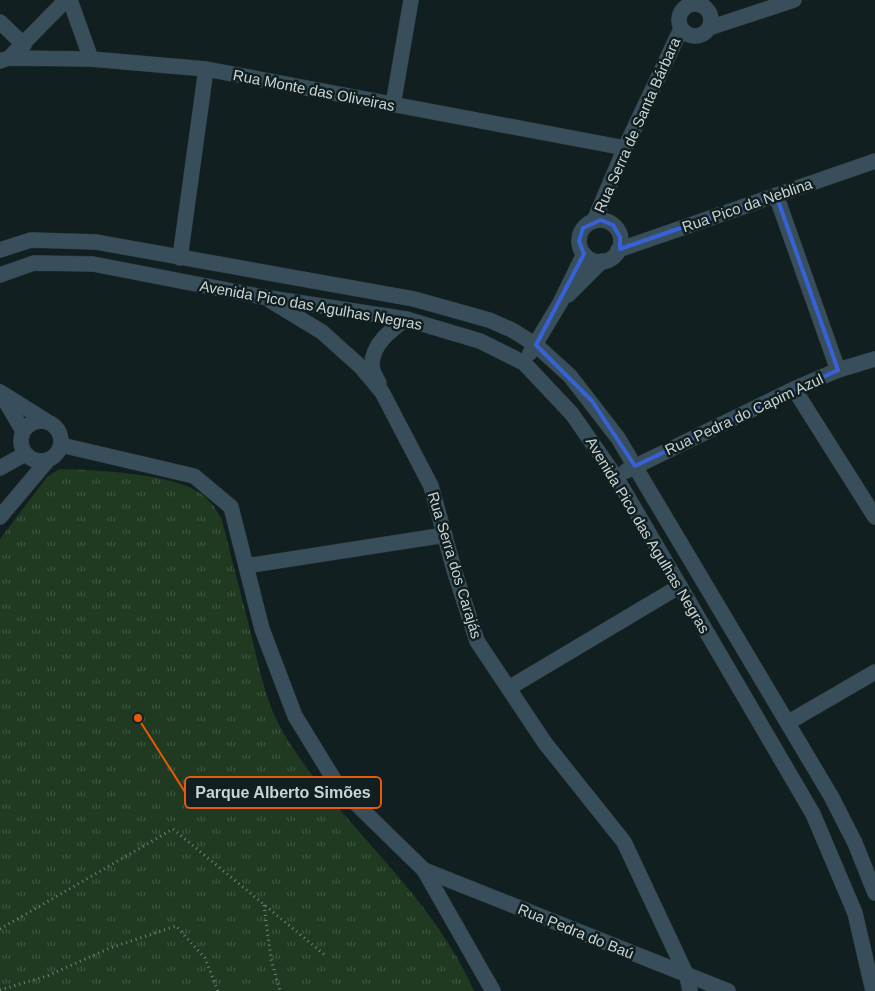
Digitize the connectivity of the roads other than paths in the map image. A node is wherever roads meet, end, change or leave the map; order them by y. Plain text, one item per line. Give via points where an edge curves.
1 (66, 0) edge
2 (70, 0) edge
3 (411, 0) edge
4 (794, 0) edge
5 (691, 2) edge
6 (0, 22) edge
7 (709, 28) junction
8 (681, 29) junction
9 (24, 45) junction
10 (91, 59) junction
11 (4, 60) edge
12 (206, 69) junction
13 (393, 105) junction
14 (625, 148) junction
15 (875, 161) edge
16 (776, 195) junction
17 (594, 221) junction
18 (0, 250) edge
19 (618, 250) junction
20 (584, 254) junction
21 (180, 258) junction
22 (602, 261) junction
23 (0, 275) edge
24 (263, 297) junction
25 (560, 303) junction
26 (406, 319) junction
27 (536, 345) junction
28 (875, 359) edge
29 (524, 363) junction
30 (838, 370) junction
31 (794, 389) junction
32 (0, 392) edge
33 (382, 392) junction
34 (45, 420) junction
35 (23, 431) junction
36 (61, 446) junction
37 (36, 458) junction
38 (635, 466) junction
39 (0, 468) edge
40 (616, 477) junction
41 (1, 516) edge
42 (875, 517) edge
43 (445, 534) junction
44 (246, 566) junction
45 (680, 586) junction
46 (875, 672) edge
47 (509, 688) junction
48 (788, 722) junction
49 (424, 870) junction
50 (875, 893) edge
51 (686, 976) junction
52 (493, 991) edge
53 (690, 991) edge
54 (728, 991) edge
55 (873, 991) edge

1 - 9 street
2 - 10 street
3 - 13 street
4 - 7 street
5 - 7 street via 710,12
5 - 8 street via 679,14
6 - 9 street
7 - 8 street via 695,36
8 - 14 street, Rua Serra de Santa Bárbara
9 - 11 street
10 - 11 street, Rua Monte das Oliveiras
10 - 12 street, Rua Monte das Oliveiras
12 - 13 street, Rua Monte das Oliveiras
12 - 21 street
13 - 14 street, Rua Monte das Oliveiras
14 - 17 street, Rua Serra de Santa Bárbara
15 - 16 street, Rua Pico da Neblina
16 - 19 street, Rua Pico da Neblina
16 - 30 street
17 - 19 street via 607,221 618,230
17 - 20 street via 583,228 580,235 580,248
18 - 21 street, Avenida Pico das Agulhas Negras via 31,240 96,242
19 - 22 street
20 - 22 street via 589,259
20 - 25 street
21 - 27 street, Avenida Pico das Agulhas Negras via 414,300 489,320
22 - 25 street
23 - 24 street, Avenida Pico das Agulhas Negras via 34,263 93,264
24 - 26 street, Avenida Pico das Agulhas Negras
24 - 33 street, Rua Serra dos Carajás via 322,332 361,367
25 - 27 street
26 - 29 street, Avenida Pico das Agulhas Negras via 480,341
26 - 33 street via 389,331 377,347 372,366
27 - 29 street
27 - 38 street, Avenida Pico das Agulhas Negras via 570,376 592,402
28 - 30 street, Rua Pedra do Capim Azul
29 - 40 street, Avenida Pico das Agulhas Negras via 572,414
30 - 31 street, Rua Pedra do Capim Azul
31 - 38 street, Rua Pedra do Capim Azul
31 - 42 street
32 - 34 street
32 - 35 street
33 - 43 street, Rua Serra dos Carajás via 431,486
34 - 35 street via 32,422
34 - 36 street via 56,427 62,439
35 - 37 street via 21,443
36 - 37 street via 58,452
36 - 44 street via 194,476 231,507
37 - 39 street
37 - 41 street
38 - 40 street, Rua Pedra do Capim Azul
38 - 48 street, Avenida Pico das Agulhas Negras
40 - 45 street, Avenida Pico das Agulhas Negras
43 - 44 street
43 - 47 street, Rua Serra dos Carajás via 477,641
44 - 49 street via 262,629 295,716 338,786
45 - 47 street
45 - 55 street, Avenida Pico das Agulhas Negras via 825,839 855,913
46 - 48 street
47 - 51 street, Rua Serra dos Carajás via 545,743 624,842
48 - 50 street, Avenida Pico das Agulhas Negras via 855,843
49 - 51 street, Rua Pedra do Baú
49 - 52 street
51 - 53 street, Rua Serra dos Carajás
51 - 54 street, Rua Pedra do Baú

